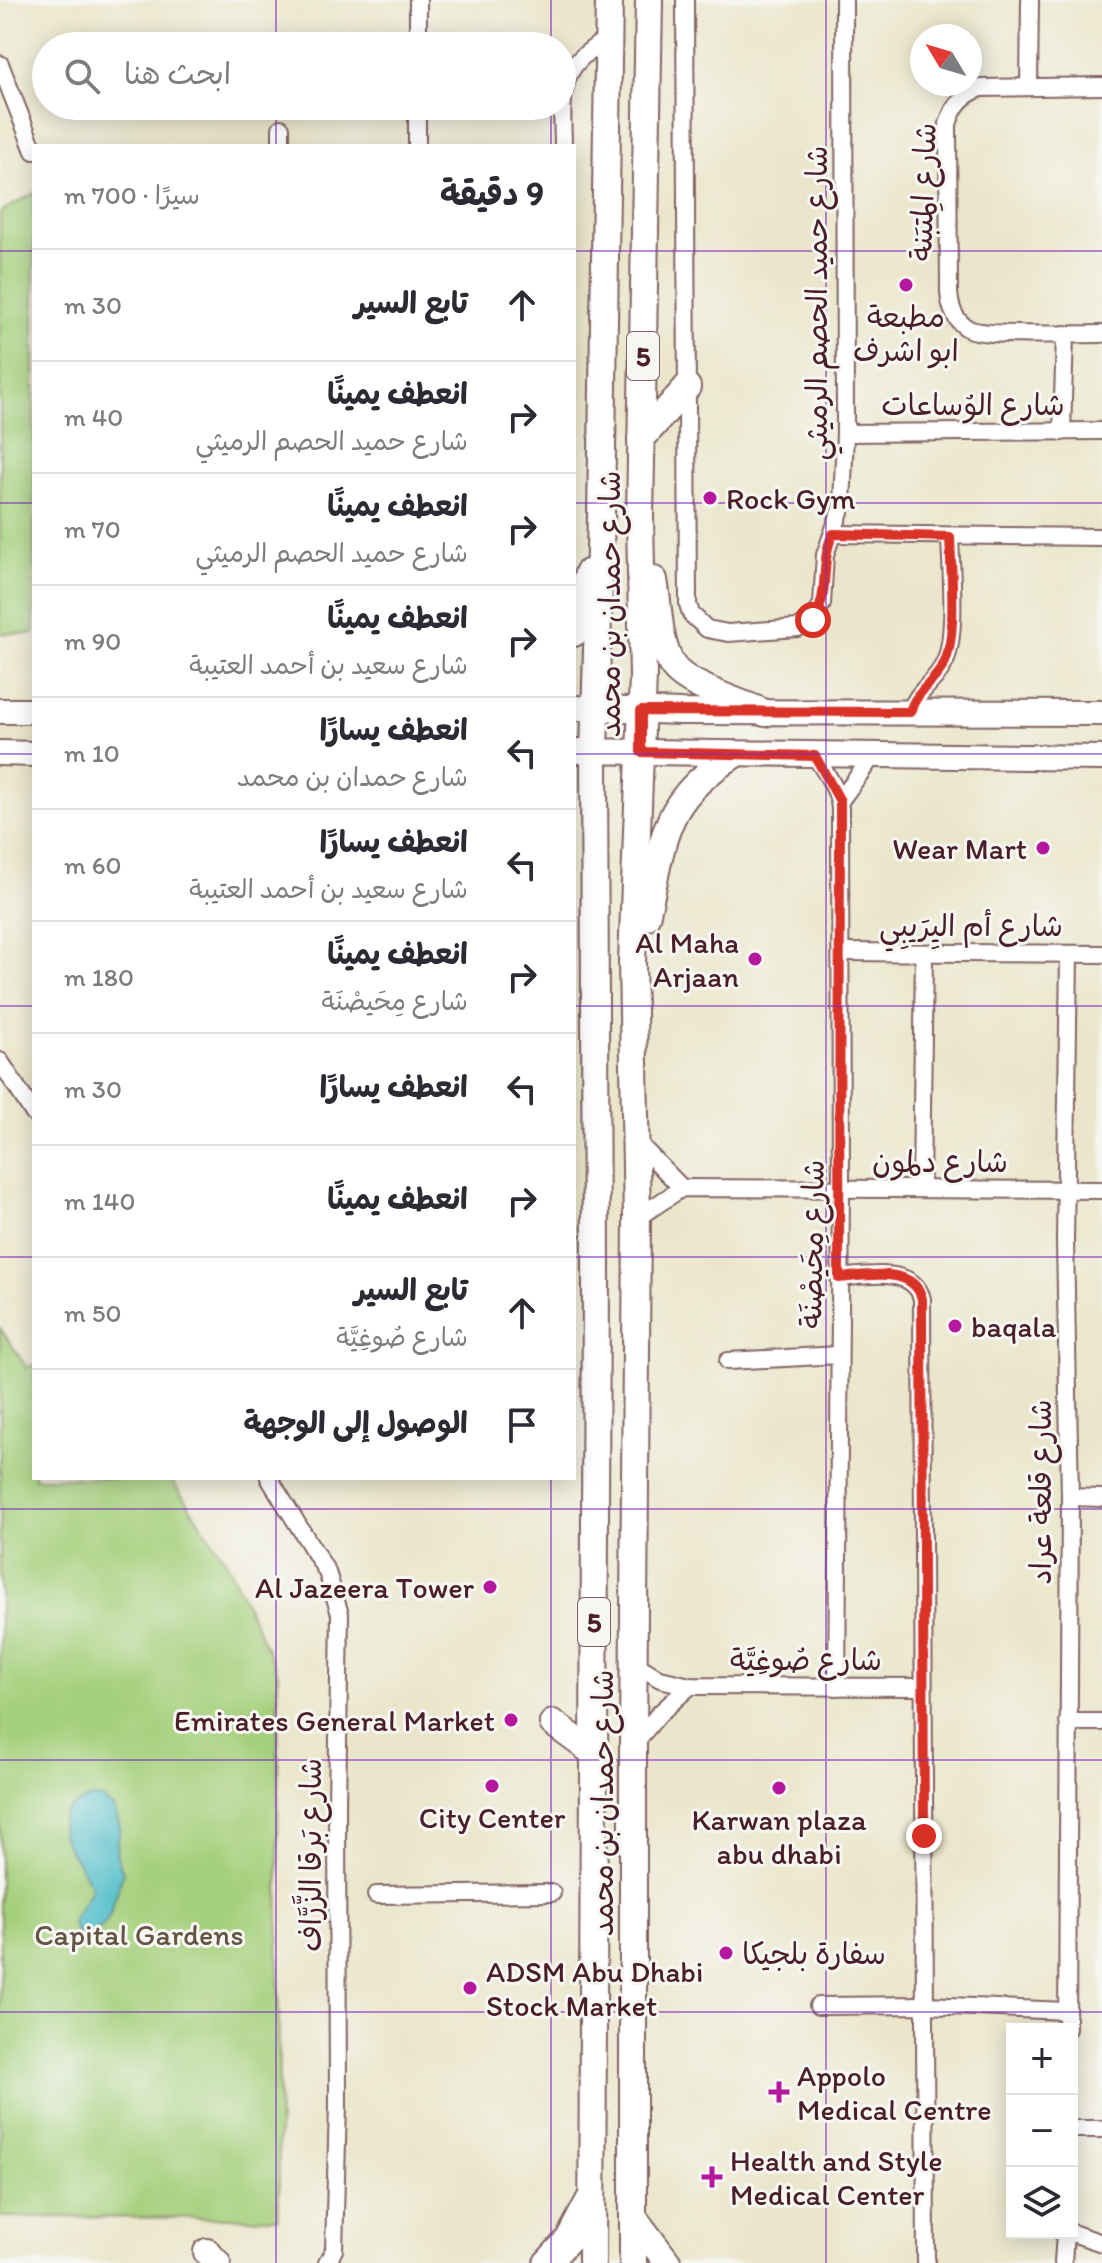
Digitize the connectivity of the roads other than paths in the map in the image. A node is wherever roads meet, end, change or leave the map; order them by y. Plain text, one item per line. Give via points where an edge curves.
1 (418, 0) edge
2 (609, 0) edge
3 (649, 0) edge
4 (685, 0) edge
5 (844, 0) edge
6 (1030, 0) edge
7 (418, 32) edge
8 (609, 36) junction
9 (0, 64) edge
10 (576, 64) edge
11 (1029, 86) junction
12 (1102, 86) edge
13 (417, 120) edge
14 (563, 120) edge
15 (281, 128) dead end
16 (281, 144) edge
17 (417, 144) edge
18 (563, 144) edge
19 (32, 146) edge
20 (1065, 334) junction
21 (1102, 334) edge
22 (687, 387) junction
23 (1102, 431) edge
24 (1062, 432) junction
25 (845, 433) junction
26 (641, 439) junction
27 (601, 515) junction
28 (640, 517) junction
29 (833, 534) junction
30 (950, 537) junction
31 (1102, 537) edge
32 (576, 624) edge
33 (585, 708) edge
34 (0, 711) edge
35 (32, 711) edge
36 (641, 711) junction
37 (910, 712) junction
38 (765, 713) junction
39 (1102, 713) edge
40 (584, 751) edge
41 (641, 752) junction
42 (0, 753) edge
43 (32, 754) edge
44 (735, 754) junction
45 (815, 756) junction
46 (872, 757) junction
47 (1102, 758) edge
48 (840, 801) junction
49 (576, 809) edge
50 (596, 860) junction
51 (576, 888) edge
52 (841, 952) junction
53 (924, 953) junction
54 (1069, 954) junction
55 (1102, 954) edge
56 (632, 962) junction
57 (0, 1061) edge
58 (32, 1111) edge
59 (637, 1142) junction
60 (682, 1188) junction
61 (841, 1189) junction
62 (921, 1189) junction
63 (1066, 1190) junction
64 (1102, 1190) edge
65 (637, 1218) junction
66 (839, 1278) junction
67 (839, 1355) junction
68 (728, 1361) dead end
69 (270, 1480) edge
70 (1070, 1497) junction
71 (1102, 1498) edge
72 (634, 1663) junction
73 (690, 1686) junction
74 (837, 1687) junction
75 (922, 1687) junction
76 (1068, 1722) junction
77 (1102, 1722) edge
78 (553, 1723) dead end
79 (633, 1745) junction
80 (594, 1753) junction
81 (552, 1893) dead end
82 (376, 1895) dead end
83 (926, 2005) junction
84 (818, 2006) dead end
85 (1066, 2011) junction
86 (1067, 2023) edge
87 (1078, 2129) edge
88 (1102, 2129) edge
89 (594, 2187) junction
90 (634, 2218) junction
91 (1078, 2235) edge
92 (1065, 2239) edge
93 (1102, 2243) edge
94 (334, 2259) edge
95 (547, 2263) edge
96 (592, 2263) edge
97 (633, 2263) edge
98 (668, 2263) edge
99 (926, 2263) edge
100 (1063, 2263) edge

1 - 7 street
2 - 8 main road, شارع حمدان بن محمد / 5
3 - 26 main road, شارع حمدان بن محمد / 5
4 - 22 street, شارع حميد الحصم الرميثي
5 - 25 street, شارع حميد الحصم الرميثي
6 - 11 street
8 - 10 street
8 - 27 main road, شارع حمدان بن محمد / 5
9 - 19 street
11 - 12 street, شارع المِتبَنة
11 - 20 street, شارع المِتبَنة via 981,88 959,101 952,112 950,303 960,322 980,332
13 - 17 street
14 - 18 street
15 - 16 street
20 - 21 street, شارع المِتبَنة
20 - 24 street
22 - 26 main road
22 - 29 street, شارع حميد الحصم الرميثي via 687,593 698,623 717,632 806,625 822,604 825,555
23 - 24 street, شارع الوُساعات
24 - 25 street, شارع الوُساعات
25 - 29 street, شارع حميد الحصم الرميثي via 842,506
26 - 28 main road, شارع حمدان بن محمد / 5
27 - 32 main road
27 - 33 main road, شارع حمدان بن محمد / 5
28 - 36 main road, شارع حمدان بن محمد / 5
28 - 38 main road via 674,668 697,684
29 - 30 street
30 - 31 street
30 - 37 street via 947,658
33 - 36 main road
33 - 40 main road, شارع حمدان بن محمد / 5
34 - 35 main road
36 - 38 main road
36 - 41 main road, شارع حمدان بن محمد / 5
37 - 38 main road
37 - 39 main road
40 - 41 main road
40 - 50 main road, شارع حمدان بن محمد / 5
41 - 44 main road
41 - 56 main road, شارع حمدان بن محمد / 5
42 - 43 main road
44 - 45 main road
44 - 56 main road via 689,789 669,818
45 - 46 main road
45 - 48 street, شارع مِحَيصْنَة
46 - 47 main road
46 - 48 street
48 - 52 street, شارع مِحَيصْنَة
49 - 50 main road via 589,831
50 - 51 main road
50 - 80 main road, شارع حمدان بن محمد / 5
52 - 53 street, شارع أم اليِرَيبِي
52 - 61 street, شارع مِحَيصْنَة
53 - 54 street, شارع أم اليِرَيبِي
53 - 62 street
54 - 55 street, شارع أم اليِرَيبِي
54 - 63 street, شارع قلعة عراد
56 - 59 main road, شارع حمدان بن محمد / 5
57 - 58 street
59 - 60 street
59 - 65 main road, شارع حمدان بن محمد / 5
60 - 61 street, شارع دلمون
60 - 65 street
61 - 62 street, شارع دلمون
61 - 66 street, شارع مِحَيصْنَة
62 - 63 street, شارع دلمون
63 - 64 street, شارع دلمون
63 - 70 street, شارع قلعة عراد
65 - 72 main road, شارع حمدان بن محمد / 5
66 - 67 street, شارع مِحَيصْنَة
66 - 75 street via 897,1276 914,1283 922,1299
67 - 68 street
67 - 74 street, شارع مِحَيصْنَة
69 - 94 street, شارع بَرقا الزَّرَّاف via 327,1572 340,1614
70 - 71 street
70 - 76 street, شارع قلعة عراد
72 - 73 street, شارع صُوغِيَّة via 660,1679
72 - 79 main road, شارع حمدان بن محمد / 5
73 - 74 street, شارع صُوغِيَّة
73 - 79 street, شارع صُوغِيَّة
74 - 75 street, شارع صُوغِيَّة
75 - 83 street, شارع صُوغِيَّة
76 - 77 street
76 - 85 street, شارع قلعة عراد
78 - 80 main road
79 - 90 main road, شارع حمدان بن محمد / 5
80 - 89 main road, شارع حمدان بن محمد / 5
81 - 82 street
83 - 84 street
83 - 85 street
83 - 99 street, شارع صُوغِيَّة
85 - 86 street, شارع قلعة عراد
87 - 88 street
89 - 95 main road via 577,2227
89 - 96 main road, شارع حمدان بن محمد / 5
90 - 97 main road, شارع حمدان بن محمد / 5
90 - 98 main road
91 - 93 street
92 - 100 street

